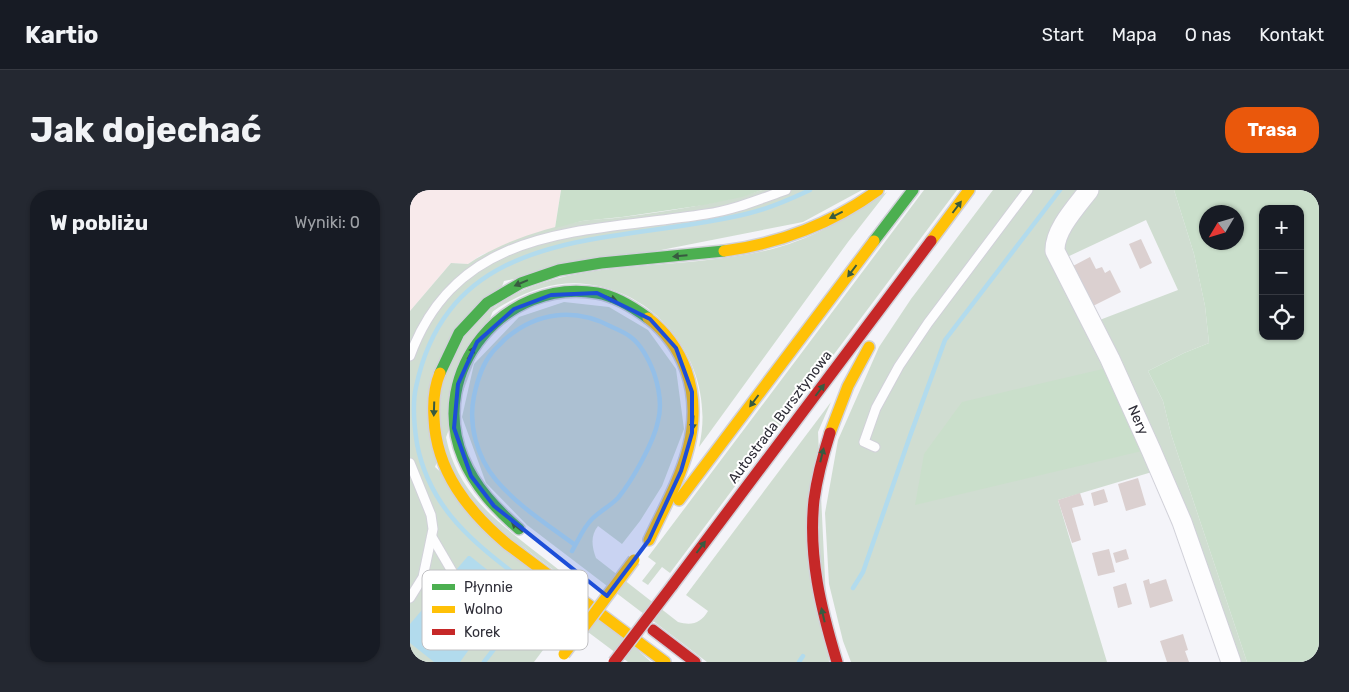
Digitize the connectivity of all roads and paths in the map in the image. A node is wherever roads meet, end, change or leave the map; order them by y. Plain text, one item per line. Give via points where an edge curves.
1 (786, 190) edge
2 (878, 190) edge
3 (913, 190) edge
4 (970, 190) edge
5 (1028, 190) edge
6 (1089, 190) edge
7 (944, 224) junction
8 (883, 324) dead end
9 (874, 340) dead end
10 (410, 356) edge
11 (875, 447) dead end
12 (410, 463) edge
13 (528, 536) dead end
14 (432, 537) junction
15 (642, 550) junction
16 (425, 570) edge
17 (451, 570) edge
18 (543, 570) edge
19 (422, 579) edge
20 (602, 592) dead end
21 (410, 598) edge
22 (588, 604) edge
23 (618, 604) dead end
24 (634, 616) dead end
25 (588, 622) edge
26 (614, 662) edge
27 (665, 662) edge
28 (695, 662) edge
29 (837, 662) edge
30 (1231, 662) edge

1 - 10 lane via 707,214 589,229 504,251 472,271 444,295 426,319
2 -> 18 highway via 820,224 758,245 570,268 540,276 505,290 487,302 464,325 449,349 437,382 434,402 434,423 445,468 466,504 499,536
3 -> 15 highway
7 -> 4 highway, Autostrada Bursztynowa
5 - 11 lane via 899,366 876,408 864,442
6 - 30 street, Nery via 1059,232 1055,251 1110,359 1182,522
7 - 8 highway
26 -> 7 highway, Autostrada Bursztynowa, bridge
29 -> 9 highway via 824,622 813,560 813,504 821,456 831,424 843,395
12 - 14 lane via 431,515
13 -> 15 highway via 494,506 471,476 463,459 454,428 458,384 477,342 502,316 551,294 597,293 634,309 664,332 676,348 689,380 693,404 689,447 681,471
14 - 16 lane
14 - 17 lane
15 - 25 highway, bridge
19 - 21 lane
20 - 23 highway
22 -> 27 highway
24 - 28 highway

